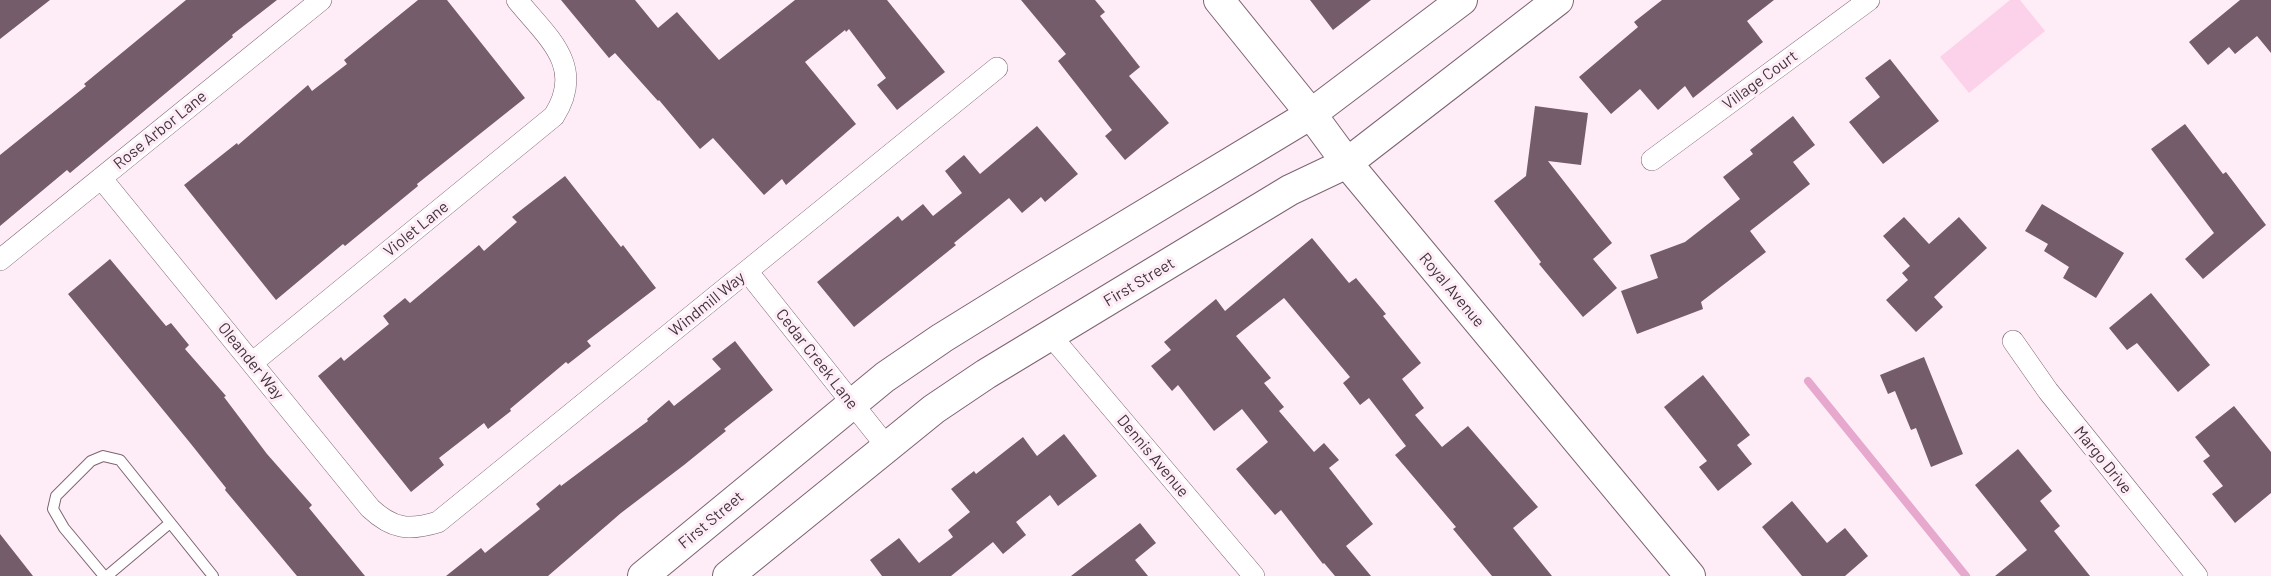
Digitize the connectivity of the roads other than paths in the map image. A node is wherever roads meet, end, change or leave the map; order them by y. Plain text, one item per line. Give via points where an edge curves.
1 (321, 0) edge
2 (517, 0) edge
3 (1219, 0) edge
4 (1462, 0) edge
5 (1558, 0) edge
6 (1869, 0) edge
7 (997, 68) dead end
8 (1311, 114) junction
9 (1652, 160) dead end
10 (1347, 163) junction
11 (101, 178) junction
12 (0, 260) edge
13 (747, 271) junction
14 (1052, 336) junction
15 (2013, 341) dead end
16 (252, 363) junction
17 (852, 403) junction
18 (887, 447) junction
19 (171, 523) junction
20 (411, 528) joint
21 (105, 576) edge
22 (213, 576) edge
23 (643, 576) edge
24 (728, 576) edge
25 (1254, 576) edge
26 (1690, 576) edge
27 (2196, 576) edge

1 - 11 street, Rose Arbor Lane
2 - 16 street, Violet Lane via 565,65 567,86 554,116
3 - 8 main road, Royal Avenue
4 - 8 main road, First Street
5 - 10 main road, First Street
6 - 9 street, Village Court
7 - 13 street, Windmill Way
8 - 10 main road, Royal Avenue
8 - 17 main road, First Street via 942,338
10 - 14 main road, First Street via 1290,190
10 - 26 main road, Royal Avenue
11 - 12 street, Rose Arbor Lane
11 - 16 street, Oleander Way
13 - 17 street, Cedar Creek Lane
13 - 20 street, Windmill Way via 438,522
14 - 18 main road, First Street via 977,380
14 - 25 street, Dennis Avenue
15 - 27 street, Margo Drive via 2048,391
16 - 20 street, Oleander Way via 370,508 396,526
17 - 18 street, Cedar Creek Lane
17 - 23 main road, First Street
18 - 24 main road, First Street
19 - 21 lane
19 - 21 lane via 120,460 103,456 91,461 56,496 53,509
19 - 22 lane

